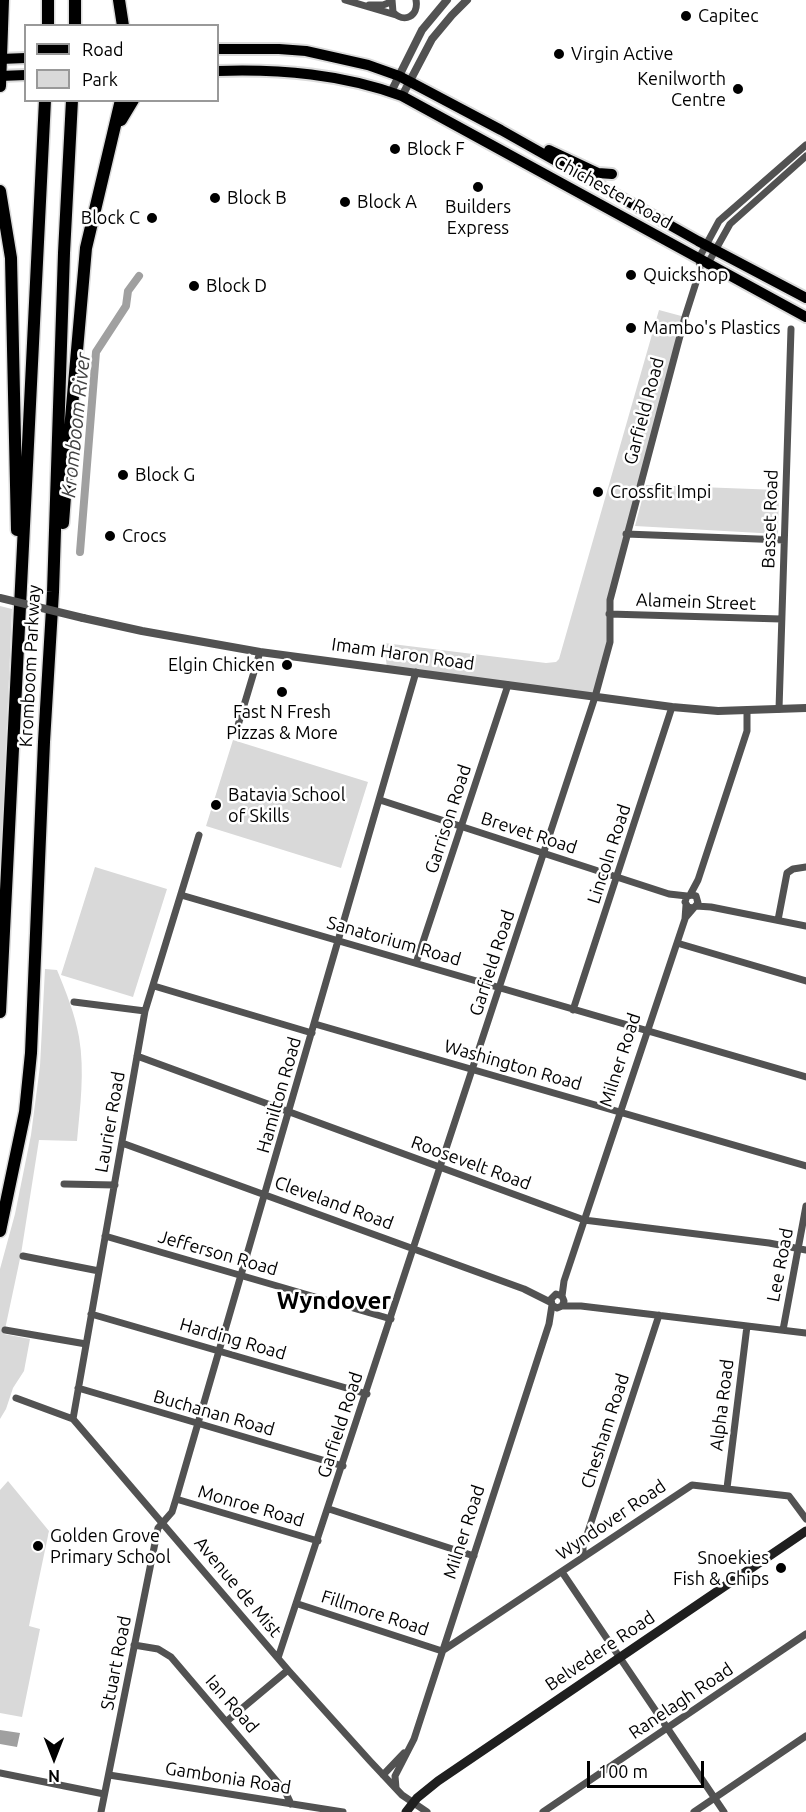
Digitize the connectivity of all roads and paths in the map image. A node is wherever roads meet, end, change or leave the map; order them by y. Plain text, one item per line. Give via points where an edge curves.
1 (2, 0) edge
2 (48, 0) edge
3 (75, 0) edge
4 (119, 0) edge
5 (345, 0) edge
6 (416, 0) edge
7 (426, 0) edge
8 (447, 0) edge
9 (467, 0) edge
10 (392, 1) edge
11 (0, 4) edge
12 (361, 4) junction
13 (417, 9) junction
14 (396, 15) junction
15 (48, 24) edge
16 (75, 24) edge
17 (123, 24) edge
18 (219, 49) edge
19 (24, 58) edge
20 (0, 59) edge
21 (219, 71) edge
22 (24, 75) edge
23 (399, 76) junction
24 (0, 79) edge
25 (411, 81) junction
26 (391, 92) junction
27 (402, 96) junction
28 (45, 102) edge
29 (72, 102) edge
30 (121, 102) edge
31 (132, 102) edge
32 (114, 134) junction
33 (806, 145) edge
34 (532, 148) junction
35 (806, 156) edge
36 (612, 174) dead end
37 (0, 192) edge
38 (711, 248) junction
39 (703, 264) junction
40 (806, 298) edge
41 (806, 317) edge
42 (791, 329) dead end
43 (626, 534) junction
44 (784, 540) junction
45 (53, 592) junction
46 (0, 598) edge
47 (609, 614) junction
48 (781, 619) junction
49 (17, 636) junction
50 (260, 652) junction
51 (416, 672) junction
52 (508, 685) junction
53 (595, 697) junction
54 (672, 707) junction
55 (806, 708) edge
56 (779, 710) junction
57 (747, 711) junction
58 (236, 732) dead end
59 (380, 800) junction
60 (461, 826) junction
61 (199, 835) dead end
62 (543, 854) junction
63 (806, 867) edge
64 (617, 878) junction
65 (181, 895) junction
66 (691, 901) junction
67 (778, 920) junction
68 (806, 926) edge
69 (339, 941) junction
70 (677, 943) junction
71 (417, 963) junction
72 (806, 981) edge
73 (154, 986) junction
74 (499, 988) junction
75 (74, 1002) dead end
76 (573, 1010) junction
77 (145, 1011) junction
78 (0, 1012) edge
79 (315, 1024) junction
80 (647, 1031) junction
81 (312, 1033) junction
82 (137, 1056) junction
83 (473, 1070) junction
84 (806, 1077) edge
85 (290, 1112) junction
86 (620, 1112) junction
87 (122, 1143) junction
88 (806, 1166) edge
89 (441, 1168) junction
90 (64, 1184) dead end
91 (115, 1185) junction
92 (265, 1194) junction
93 (806, 1206) edge
94 (584, 1220) junction
95 (0, 1231) edge
96 (105, 1236) junction
97 (414, 1248) junction
98 (802, 1249) edge
99 (23, 1256) dead end
100 (99, 1271) junction
101 (242, 1275) junction
102 (557, 1301) junction
103 (91, 1314) junction
104 (659, 1315) junction
105 (391, 1319) junction
106 (747, 1326) junction
107 (5, 1330) dead end
108 (783, 1330) junction
109 (806, 1333) edge
110 (86, 1344) junction
111 (220, 1350) junction
112 (78, 1388) junction
113 (367, 1394) junction
114 (16, 1398) dead end
115 (74, 1419) junction
116 (199, 1424) junction
117 (343, 1466) junction
118 (727, 1488) junction
119 (176, 1499) junction
120 (328, 1509) junction
121 (806, 1519) edge
122 (163, 1522) junction
123 (806, 1531) edge
124 (318, 1541) junction
125 (474, 1556) junction
126 (583, 1557) junction
127 (562, 1572) junction
128 (298, 1604) junction
129 (806, 1634) edge
130 (134, 1645) junction
131 (442, 1651) junction
132 (279, 1658) junction
133 (619, 1658) junction
134 (288, 1670) junction
135 (227, 1721) junction
136 (667, 1729) junction
137 (806, 1736) edge
138 (410, 1749) junction
139 (0, 1773) edge
140 (109, 1775) junction
141 (383, 1775) junction
142 (396, 1788) junction
143 (104, 1794) junction
144 (715, 1798) junction
145 (414, 1802) junction
146 (291, 1804) junction
147 (101, 1812) edge
148 (343, 1812) edge
149 (406, 1812) edge
150 (427, 1812) edge
151 (543, 1812) edge
152 (694, 1812) edge
153 (724, 1812) edge

1 - 11 highway
1 - 20 highway
2 - 15 highway
3 - 16 highway
4 - 17 highway
5 - 12 street
6 - 13 street
7 - 13 street
8 - 23 street via 422,30
9 - 25 street via 432,39
10 - 12 street via 383,5
10 - 14 street
12 - 14 street
13 - 14 street via 411,17
18 - 23 main road, Chichester Road via 306,51
19 - 20 main road
20 - 24 highway
21 - 26 main road, Chichester Road via 323,75
22 - 24 main road
23 - 25 main road, Chichester Road
23 - 26 street
25 - 27 street
25 - 34 main road, Chichester Road
26 - 27 main road, Chichester Road
27 - 39 main road, Chichester Road
28 - 49 highway, Kromboom Parkway
29 - 45 highway, Kromboom Parkway
30 - 32 highway
31 - 32 highway
32 - 45 highway via 86,248 63,526
33 - 38 street, Garfield Road via 719,221
34 - 36 main road via 543,147 601,174
34 - 38 main road, Chichester Road
35 - 38 street, Garfield Road via 730,224
37 - 49 highway via 12,285
38 - 39 street, Garfield Road
38 - 39 street, Garfield Road
38 - 40 main road, Chichester Road
39 - 41 main road, Chichester Road
39 - 43 street, Garfield Road
42 - 44 street, Basset Road
43 - 44 street
43 - 47 street, Garfield Road
44 - 48 street, Basset Road
45 - 95 highway, Kromboom Parkway via 31,1053 25,1112
46 - 50 street, Imam Haron Road, bridge via 142,631
47 - 48 street, Alamein Street
47 - 53 street, Garfield Road via 610,642
48 - 56 street, Basset Road
49 - 78 highway, Kromboom Parkway
50 - 51 street, Imam Haron Road
50 - 58 street
51 - 52 street, Imam Haron Road
51 - 59 street, Hamilton Road
52 - 53 street, Imam Haron Road
52 - 60 street, Garrison Road
53 - 54 street, Imam Haron Road
53 - 62 street, Garfield Road
54 - 57 street, Imam Haron Road
54 - 64 street, Lincoln Road
55 - 56 street, Imam Haron Road
56 - 57 street, Imam Haron Road
57 - 66 street, Milner Road via 747,731
59 - 60 street, Brevet Road
59 - 69 street, Hamilton Road
60 - 62 street, Brevet Road
60 - 71 street, Garrison Road
61 - 65 street, Laurier Road
62 - 64 street, Brevet Road
62 - 74 street, Garfield Road
63 - 67 street via 788,873
64 - 66 street, Brevet Road
64 - 76 street, Lincoln Road
65 - 69 street, Sanatorium Road
65 - 73 street, Laurier Road
66 - 67 street, Brevet Road
66 - 70 street, Milner Road
67 - 68 street, Brevet Road
69 - 71 street, Sanatorium Road
69 - 79 street, Hamilton Road
70 - 72 street
70 - 80 street, Milner Road
71 - 74 street, Sanatorium Road
73 - 77 street, Laurier Road
73 - 81 street
74 - 76 street, Sanatorium Road
74 - 83 street, Garfield Road
75 - 77 street
76 - 80 street, Sanatorium Road
77 - 82 street, Laurier Road
79 - 81 street, Hamilton Road
79 - 83 street, Washington Road
80 - 84 street, Sanatorium Road
80 - 86 street, Milner Road
81 - 85 street, Hamilton Road
82 - 85 street, Roosevelt Road
82 - 87 street, Laurier Road
83 - 86 street, Washington Road
83 - 89 street, Garfield Road
85 - 89 street, Roosevelt Road
85 - 92 street, Hamilton Road
86 - 88 street, Washington Road
86 - 94 street, Milner Road
87 - 91 street, Laurier Road
87 - 92 street, Cleveland Road
89 - 94 street, Roosevelt Road
89 - 97 street, Garfield Road
90 - 91 street
91 - 96 street, Laurier Road
92 - 97 street, Cleveland Road
92 - 101 street, Hamilton Road
93 - 98 street, Lee Road
94 - 98 street, Roosevelt Road
94 - 102 street, Milner Road
96 - 100 street, Laurier Road
96 - 101 street, Jefferson Road
97 - 102 street, Cleveland Road
97 - 105 street, Garfield Road
98 - 108 street, Lee Road
99 - 100 street
100 - 103 street, Laurier Road
101 - 105 street, Jefferson Road
101 - 111 street, Hamilton Road
102 - 104 street, Cleveland Road
102 - 125 street, Milner Road
103 - 110 street, Laurier Road
103 - 111 street, Harding Road
104 - 106 street, Cleveland Road
104 - 126 street, Chesham Road
105 - 113 street, Garfield Road
106 - 108 street, Cleveland Road
106 - 118 street, Alpha Road
107 - 110 street
108 - 109 street, Cleveland Road
110 - 112 street, Laurier Road
111 - 113 street, Harding Road
111 - 116 street, Hamilton Road
112 - 115 street, Laurier Road
112 - 116 street, Buchanan Road
113 - 117 street, Garfield Road
114 - 115 street, Avenue de Mist
115 - 122 street, Avenue de Mist
116 - 117 street, Buchanan Road
116 - 119 street, Hamilton Road
117 - 120 street, Garfield Road
118 - 121 street, Wyndover Road via 789,1496
118 - 126 street, Wyndover Road via 689,1486
119 - 122 street, Hamilton Road
119 - 124 street, Monroe Road
120 - 124 street, Garfield Road
120 - 125 street
122 - 130 street, Stuart Road via 158,1528
122 - 132 street, Avenue de Mist
123 - 133 main road, Belvedere Road
124 - 128 street, Garfield Road
125 - 131 street, Milner Road
126 - 127 street, Wyndover Road
127 - 131 street, Wyndover Road
127 - 133 street
128 - 131 street, Fillmore Road
128 - 132 street, Garfield Road
129 - 136 street, Ranelagh Road
130 - 135 street, Ian Road via 158,1649 171,1658
130 - 140 street, Stuart Road
131 - 138 street, Milner Road
132 - 134 street, Avenue de Mist
133 - 136 street
133 - 145 main road, Belvedere Road via 438,1781
134 - 135 street
134 - 141 street, Avenue de Mist
135 - 146 street, Ian Road via 285,1791
136 - 144 street
136 - 151 street, Ranelagh Road
137 - 144 street
138 - 141 street, Milner Road
138 - 142 street, Milner Road via 395,1776
139 - 143 street
140 - 143 street, Stuart Road
140 - 146 street, Gambonia Road
141 - 142 street, Avenue de Mist
142 - 145 street, Avenue de Mist
143 - 147 street, Stuart Road
144 - 152 street
144 - 153 street
145 - 149 main road
145 - 150 street, Avenue de Mist
146 - 148 street, Gambonia Road

